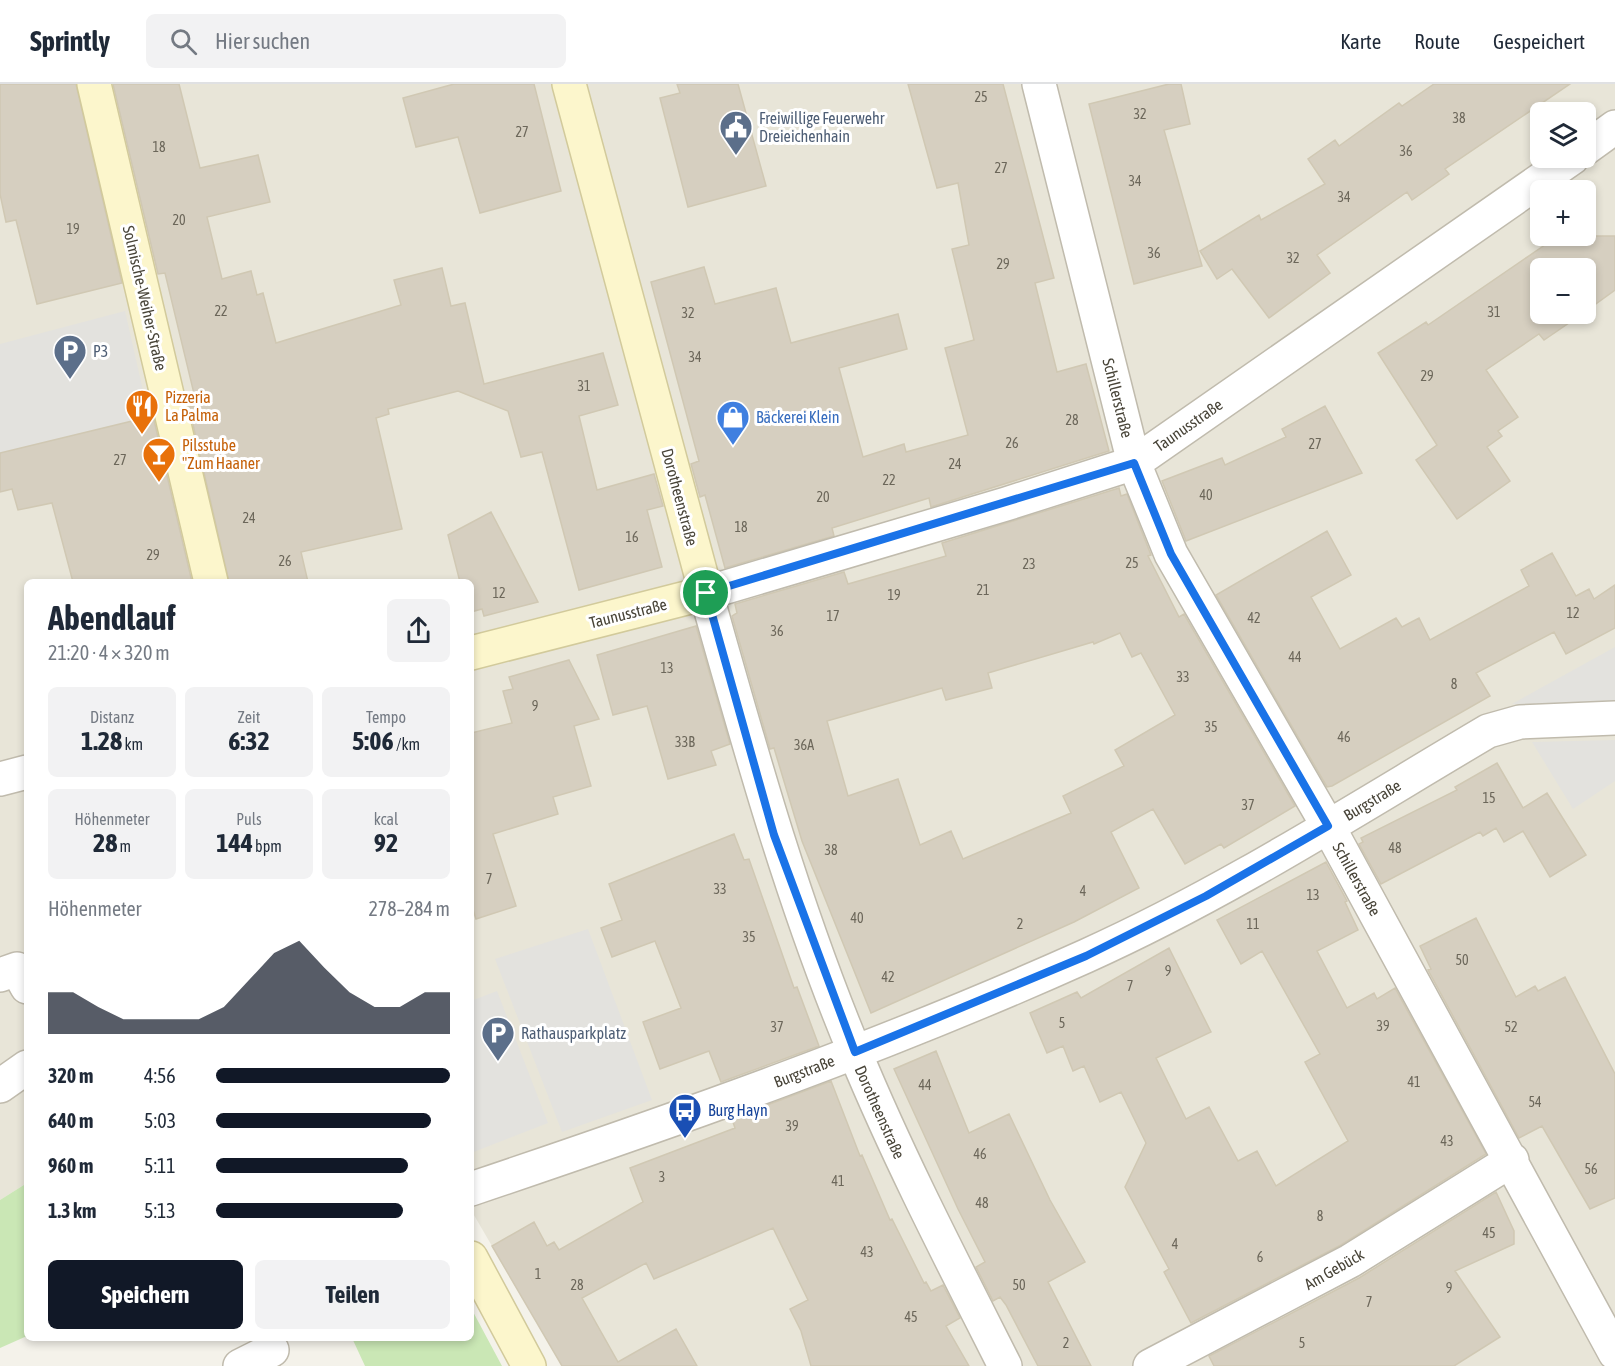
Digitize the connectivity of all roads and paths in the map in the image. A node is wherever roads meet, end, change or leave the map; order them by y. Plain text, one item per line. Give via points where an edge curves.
1 (94, 84) edge
2 (569, 84) edge
3 (1039, 84) edge
4 (1615, 127) edge
5 (1596, 141) edge
6 (1558, 168) edge
7 (1134, 463) junction
8 (210, 579) edge
9 (706, 593) junction
10 (474, 652) edge
11 (1615, 718) edge
12 (24, 772) edge
13 (0, 779) edge
14 (1328, 826) junction
15 (0, 975) edge
16 (24, 982) edge
17 (855, 1052) junction
18 (24, 1068) edge
19 (0, 1086) edge
20 (1512, 1160) junction
21 (474, 1188) edge
22 (474, 1264) edge
23 (272, 1350) dead end
24 (1615, 1353) edge
25 (240, 1366) edge
26 (529, 1366) edge
27 (1005, 1366) edge
28 (1150, 1366) edge

1 - 8 street, Solmische-Weiher-Straße
2 - 9 street, Dorotheenstraße
3 - 7 street, Schillerstraße
4 - 5 street
6 - 7 street, Taunusstraße
7 - 9 street, Taunusstraße
7 - 14 street, Schillerstraße via 1171,554
9 - 10 street, Taunusstraße
9 - 17 street, Dorotheenstraße via 774,835
11 - 14 street, Burgstraße via 1505,724
12 - 13 street
14 - 17 street, Burgstraße via 1206,896 1086,956
14 - 20 street, Schillerstraße
15 - 16 street via 17,969
17 - 21 street, Burgstraße via 687,1116
17 - 27 street, Dorotheenstraße via 897,1152
18 - 19 street
20 - 24 street, Schillerstraße
20 - 28 street, Am Gebück via 1350,1261
22 - 26 street
23 - 25 street

